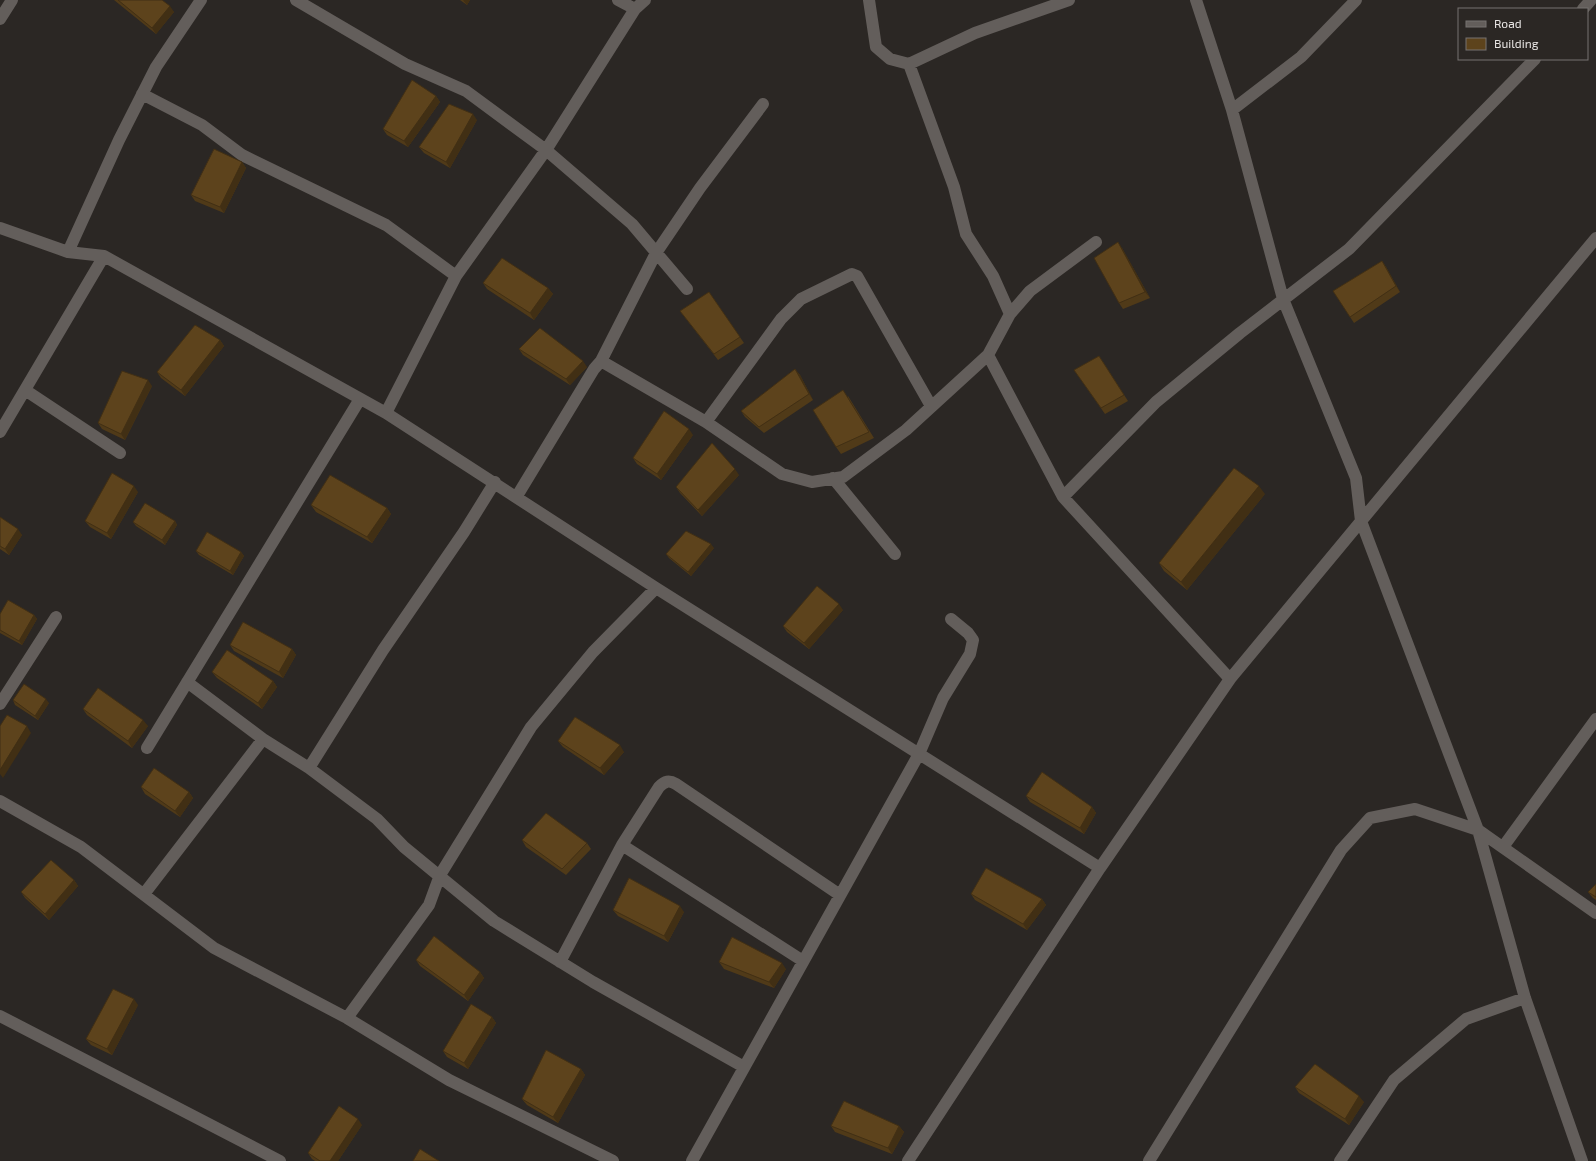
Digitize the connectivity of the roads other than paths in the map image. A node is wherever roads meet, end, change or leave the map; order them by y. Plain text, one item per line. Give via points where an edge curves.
1 (12, 0) edge
2 (201, 0) edge
3 (296, 0) edge
4 (618, 0) edge
5 (645, 0) edge
6 (869, 0) edge
7 (1069, 0) edge
8 (1196, 0) edge
9 (1356, 0) edge
10 (1591, 0) edge
11 (1584, 8) edge
12 (635, 9) junction
13 (0, 19) edge
14 (1534, 60) edge
15 (909, 64) junction
16 (142, 94) junction
17 (763, 104) dead end
18 (1232, 110) junction
19 (546, 150) junction
20 (0, 228) edge
21 (1596, 238) edge
22 (1096, 242) dead end
23 (68, 252) junction
24 (656, 252) junction
25 (104, 256) junction
26 (456, 276) junction
27 (687, 289) dead end
28 (1283, 298) junction
29 (1010, 314) junction
30 (988, 355) junction
31 (601, 361) junction
32 (24, 390) junction
33 (360, 399) junction
34 (932, 406) junction
35 (386, 413) junction
36 (706, 422) junction
37 (0, 432) edge
38 (120, 453) dead end
39 (834, 478) junction
40 (495, 482) junction
41 (517, 496) junction
42 (1063, 497) junction
43 (1361, 521) junction
44 (895, 554) dead end
45 (656, 588) junction
46 (56, 617) dead end
47 (951, 619) dead end
48 (1230, 679) junction
49 (187, 682) junction
50 (0, 704) edge
51 (1596, 719) edge
52 (263, 739) junction
53 (147, 748) dead end
54 (919, 754) junction
55 (309, 768) junction
56 (0, 801) edge
57 (1478, 830) junction
58 (622, 844) junction
59 (1503, 846) junction
60 (1100, 868) junction
61 (440, 875) junction
62 (144, 894) junction
63 (840, 895) junction
64 (1596, 913) edge
65 (803, 961) junction
66 (560, 962) junction
67 (1525, 998) junction
68 (0, 1016) edge
69 (348, 1018) junction
70 (744, 1067) junction
71 (280, 1161) edge
72 (613, 1161) edge
73 (692, 1161) edge
74 (908, 1161) edge
75 (1149, 1161) edge
76 (1340, 1161) edge
77 (1582, 1161) edge

1 - 13 street
2 - 16 street via 156,67
3 - 19 street via 405,64 466,91
4 - 12 street
5 - 12 street
6 - 15 street via 876,47 890,59
7 - 15 street via 975,33
8 - 18 street
9 - 18 street via 1301,57
10 - 11 street
12 - 19 street
14 - 28 street via 1349,249
15 - 29 street via 954,187 966,234 993,276
16 - 23 street
16 - 26 street via 202,125 242,155 386,226
17 - 24 street
18 - 28 street
19 - 24 street via 632,224
19 - 26 street
20 - 23 street
21 - 43 street
22 - 29 street via 1030,291
23 - 25 street
24 - 27 street
24 - 31 street
25 - 32 street
25 - 33 street
26 - 35 street
28 - 42 street via 1156,402
28 - 43 street via 1356,478
29 - 30 street
30 - 34 street
30 - 42 street
31 - 36 street
31 - 41 street
32 - 37 street
32 - 38 street
33 - 35 street
33 - 49 street
34 - 36 street via 857,276 852,274 801,299 781,319
34 - 39 street via 906,430 843,477
35 - 40 street
36 - 39 street via 782,474 812,482
39 - 44 street
40 - 41 street
40 - 55 street via 383,650
41 - 45 street
42 - 48 street
43 - 48 street
43 - 57 street
45 - 54 street
45 - 61 street via 593,652 531,727
46 - 50 street
47 - 54 street via 973,640 970,654 943,698
48 - 60 street
49 - 52 street
49 - 53 street
51 - 59 street
52 - 55 street
52 - 62 street
54 - 60 street
54 - 63 street
55 - 61 street via 377,819 404,847
56 - 62 street via 81,847
57 - 59 street
57 - 67 street
57 - 75 street via 1415,809 1370,818 1341,850
58 - 63 street via 659,787 670,781
58 - 65 street
58 - 66 street
59 - 64 street
60 - 74 street
61 - 66 street via 494,921
61 - 69 street via 429,904
62 - 69 street via 214,948
63 - 65 street
65 - 70 street
66 - 70 street
67 - 76 street via 1466,1019 1394,1080
67 - 77 street
68 - 71 street
69 - 72 street via 449,1080
70 - 73 street

